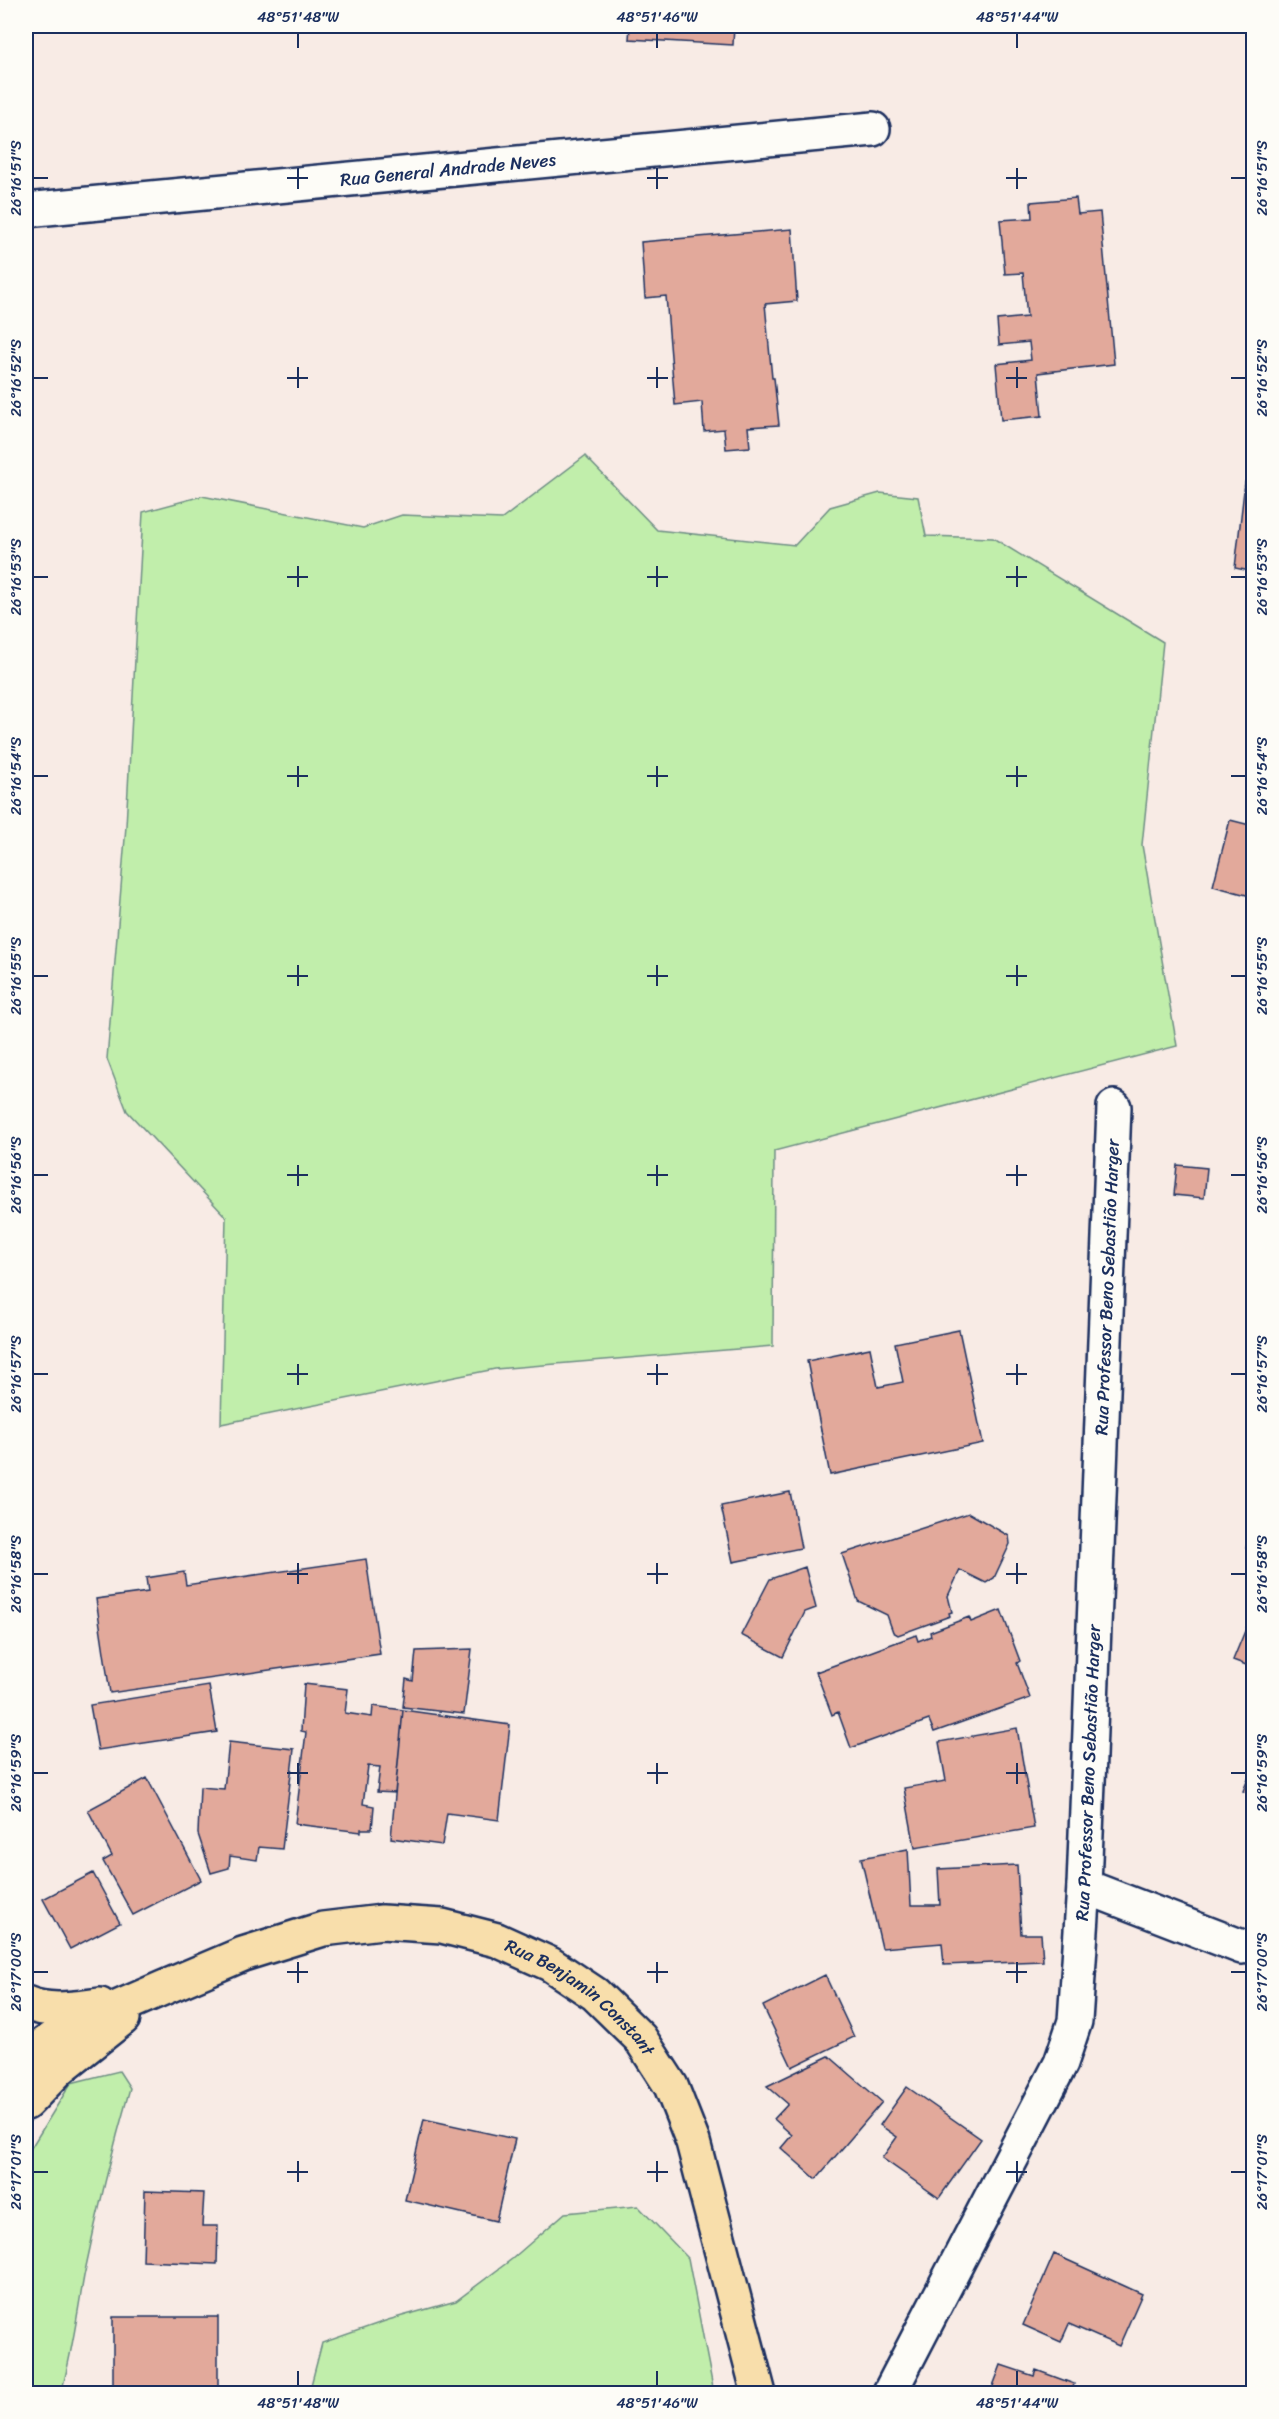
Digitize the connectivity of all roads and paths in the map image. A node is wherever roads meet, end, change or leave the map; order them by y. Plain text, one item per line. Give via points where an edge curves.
1 (873, 129) dead end
2 (26, 210) edge
3 (1114, 1107) dead end
4 (1084, 1886) junction
5 (1242, 1947) dead end
6 (163, 1988) junction
7 (26, 2003) edge
8 (26, 2057) edge
9 (26, 2103) edge
10 (759, 2394) edge
11 (889, 2394) edge

1 - 2 street, Rua General Andrade Neves
3 - 4 street, Rua Professor Beno Sebastião Harger
4 - 5 street
4 - 11 street, Rua Professor Beno Sebastião Harger via 1075,2021 1061,2063
6 - 7 main road via 105,2004 62,2010
6 - 8 main road, Rua Benjamin Constant via 62,2032
6 - 9 main road, Rua Benjamin Constant via 60,2068
6 - 10 main road, Rua Benjamin Constant via 243,1954 323,1929 382,1922 442,1926 497,1940 550,1964 595,1994 640,2038 671,2086 693,2142

